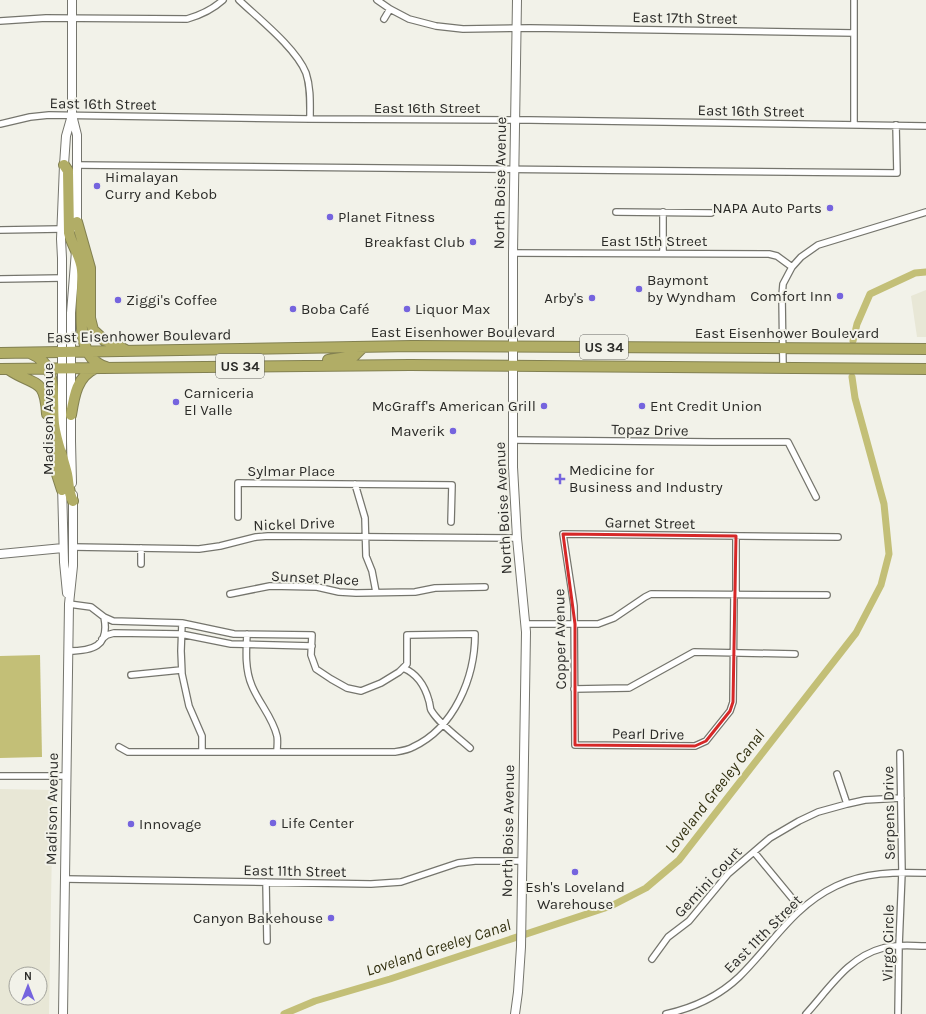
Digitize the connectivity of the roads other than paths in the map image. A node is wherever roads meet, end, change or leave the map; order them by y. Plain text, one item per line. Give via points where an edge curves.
1 (72, 0) edge
2 (223, 0) edge
3 (239, 0) edge
4 (377, 0) edge
5 (517, 0) edge
6 (854, 0) edge
7 (390, 9) junction
8 (72, 19) junction
9 (384, 19) dead end
10 (0, 21) edge
11 (516, 28) junction
12 (854, 32) junction
13 (72, 115) junction
14 (310, 119) junction
15 (515, 120) junction
16 (0, 124) edge
17 (854, 124) junction
18 (896, 125) junction
19 (926, 126) edge
20 (64, 165) junction
21 (77, 165) junction
22 (515, 169) junction
23 (616, 212) dead end
24 (663, 212) junction
25 (926, 212) edge
26 (711, 213) dead end
27 (77, 222) junction
28 (61, 229) junction
29 (0, 230) edge
30 (76, 251) junction
31 (513, 253) junction
32 (663, 253) junction
33 (792, 267) junction
34 (62, 278) junction
35 (0, 279) edge
36 (363, 347) junction
37 (514, 347) junction
38 (926, 348) edge
39 (783, 349) junction
40 (128, 351) junction
41 (67, 352) junction
42 (87, 352) junction
43 (28, 353) junction
44 (0, 354) edge
45 (513, 365) junction
46 (293, 366) junction
47 (783, 367) junction
48 (66, 368) junction
49 (97, 368) junction
50 (108, 368) junction
51 (4, 369) edge
52 (48, 369) junction
53 (926, 369) edge
54 (71, 415) junction
55 (513, 440) junction
56 (62, 456) junction
57 (355, 484) junction
58 (62, 490) junction
59 (816, 497) dead end
60 (73, 501) junction
61 (238, 517) dead end
62 (451, 522) dead end
63 (563, 534) joint
64 (736, 536) junction
65 (365, 537) junction
66 (838, 537) dead end
67 (517, 538) junction
68 (73, 547) junction
69 (63, 548) junction
70 (141, 548) junction
71 (0, 554) edge
72 (141, 564) dead end
73 (484, 587) dead end
74 (376, 592) junction
75 (230, 594) dead end
76 (735, 594) junction
77 (827, 595) dead end
78 (69, 604) junction
79 (104, 617) junction
80 (182, 623) junction
81 (526, 624) junction
82 (575, 624) junction
83 (181, 634) junction
84 (247, 634) junction
85 (102, 639) junction
86 (246, 645) junction
87 (312, 646) junction
88 (68, 650) junction
89 (733, 653) junction
90 (795, 654) dead end
91 (403, 668) junction
92 (181, 670) junction
93 (131, 675) dead end
94 (574, 689) junction
95 (443, 723) junction
96 (575, 745) joint
97 (119, 747) dead end
98 (470, 748) dead end
99 (202, 751) junction
100 (278, 752) junction
101 (900, 753) dead end
102 (837, 774) dead end
103 (0, 776) edge
104 (66, 776) junction
105 (901, 798) junction
106 (846, 804) junction
107 (754, 852) junction
108 (522, 861) junction
109 (902, 872) junction
110 (926, 873) edge
111 (65, 879) junction
112 (266, 882) junction
113 (801, 909) junction
114 (267, 941) dead end
115 (898, 946) junction
116 (926, 946) edge
117 (652, 959) dead end
118 (63, 1014) edge
119 (515, 1014) edge
120 (666, 1014) edge
121 (806, 1014) edge
122 (898, 1014) edge

1 - 8 main road, Madison Avenue
2 - 8 street via 206,12 188,19
3 - 14 street via 301,64 309,86
4 - 7 street, East 17th Street
5 - 11 main road, North Boise Avenue
6 - 12 street
7 - 9 street
7 - 11 street, East 17th Street via 409,19 448,28
8 - 10 street via 27,18
8 - 13 main road, Madison Avenue
11 - 12 street, East 17th Street
11 - 15 main road, North Boise Avenue
12 - 17 street
13 - 14 street, East 16th Street
13 - 16 street, East 16th Street via 30,117
13 - 20 main road, Madison Avenue via 66,136
13 - 21 main road, Madison Avenue via 77,135
14 - 15 street, East 16th Street
15 - 17 street, East 16th Street
15 - 22 main road, North Boise Avenue
17 - 18 street, East 16th Street
18 - 19 street, East 16th Street
18 - 22 street via 897,173
20 - 28 main road, Madison Avenue
20 - 30 highway via 68,171 69,233
21 - 22 street
21 - 27 main road, Madison Avenue
22 - 31 main road, North Boise Avenue
23 - 24 street
24 - 26 street
24 - 32 street
25 - 33 street via 818,245
27 - 30 main road, Madison Avenue
27 - 40 highway via 90,268 90,318 93,330 104,340
28 - 29 street
28 - 34 main road, Madison Avenue
30 - 41 main road, Madison Avenue
30 - 42 highway via 82,271 82,326
31 - 32 street, East 15th Street
31 - 37 main road, North Boise Avenue
32 - 33 street, East 15th Street via 769,254 777,256
33 - 39 street via 783,284
34 - 35 street
34 - 41 main road, Madison Avenue
36 - 37 highway, East Eisenhower Boulevard / US 34
36 - 40 highway, East Eisenhower Boulevard / US 34
36 - 46 highway via 354,356
37 - 39 highway, East Eisenhower Boulevard / US 34
37 - 45 main road, North Boise Avenue
38 - 39 highway, East Eisenhower Boulevard / US 34
39 - 47 street
40 - 42 highway, East Eisenhower Boulevard / US 34
41 - 42 highway, East Eisenhower Boulevard / US 34
41 - 43 highway, East Eisenhower Boulevard / US 34
41 - 48 main road, Madison Avenue
42 - 50 highway via 94,361
43 - 44 highway, East Eisenhower Boulevard / US 34
43 - 52 highway via 42,360
45 - 46 highway, East Eisenhower Boulevard / US 34
45 - 47 highway, East Eisenhower Boulevard / US 34
45 - 55 main road, North Boise Avenue
46 - 50 highway, East Eisenhower Boulevard / US 34
47 - 53 highway, East Eisenhower Boulevard / US 34
48 - 49 highway, East Eisenhower Boulevard / US 34
48 - 52 highway, East Eisenhower Boulevard / US 34
48 - 54 main road, Madison Avenue
48 - 56 main road, Madison Avenue
49 - 50 highway, East Eisenhower Boulevard / US 34
49 - 54 highway via 88,372 81,380
51 - 52 highway, East Eisenhower Boulevard / US 34
51 - 58 highway via 35,382 45,395 55,468
52 - 56 highway via 53,391 55,429
54 - 60 main road, Madison Avenue
55 - 59 street, Topaz Drive via 788,442
55 - 67 main road, North Boise Avenue
56 - 58 main road, Madison Avenue
56 - 60 highway
57 - 61 street, Sylmar Place via 238,483
57 - 62 street, Sylmar Place via 452,485
57 - 65 street, Sylmar Place via 365,518
58 - 69 main road, Madison Avenue
60 - 68 main road, Madison Avenue
63 - 64 street, Garnet Street
63 - 82 street, Copper Avenue
64 - 66 street, Garnet Street
64 - 76 street, Pearl Drive
65 - 67 street, Nickel Drive
65 - 70 street, Nickel Drive via 262,536 211,548
65 - 74 street, Sunset Place via 366,556
67 - 81 main road, North Boise Avenue
68 - 70 street, Nickel Drive
68 - 78 main road, Madison Avenue
69 - 71 main road
69 - 78 main road, Madison Avenue
70 - 72 street
73 - 74 street, Sunset Place
74 - 75 street, Sunset Place via 339,592 317,587 270,586
76 - 77 street
76 - 82 street via 651,594 606,622
76 - 89 street, Pearl Drive
78 - 79 street via 91,607
78 - 88 main road, Madison Avenue
79 - 80 street via 113,621
79 - 85 street via 105,631
80 - 83 street
80 - 84 street via 224,633
81 - 82 street
81 - 108 main road, North Boise Avenue
82 - 94 street, Copper Avenue
83 - 85 street via 114,633
83 - 86 street via 224,644
83 - 92 street
84 - 86 street
84 - 87 street via 312,635
85 - 88 street via 92,649
86 - 87 street
86 - 100 street via 252,687 275,729
87 - 91 street via 316,668 347,688 361,691 381,683
88 - 104 main road, Madison Avenue
89 - 90 street
89 - 94 street via 694,652 629,688
89 - 96 street, Pearl Drive via 733,702 730,711 706,741 695,746
91 - 95 street via 411,671 421,681 431,710
91 - 95 street via 407,664 407,635 475,634 472,664 464,690
92 - 93 street
92 - 99 street via 185,691 202,736
94 - 96 street, Copper Avenue
95 - 98 street
95 - 100 street via 413,747 395,752
97 - 99 street via 128,752
99 - 100 street
101 - 105 street, Serpens Drive
102 - 106 street
103 - 104 street
104 - 111 main road, Madison Avenue
105 - 106 street, Gemini Court
105 - 109 street, Serpens Drive
106 - 107 street, Gemini Court via 798,821 770,838
107 - 113 street
107 - 117 street, Gemini Court via 728,874 689,921 668,937
108 - 112 street, East 11th Street via 467,861 395,883
108 - 119 main road, North Boise Avenue via 521,947
109 - 110 street, East 11th Street
109 - 113 street, East 11th Street via 853,879 822,894
109 - 115 street, Virgo Circle
111 - 112 street, East 11th Street
111 - 118 main road, Madison Avenue
112 - 114 street
113 - 120 street, East 11th Street via 738,977 702,1003
115 - 116 street
115 - 121 street via 882,948 854,962
115 - 122 street, Virgo Circle

